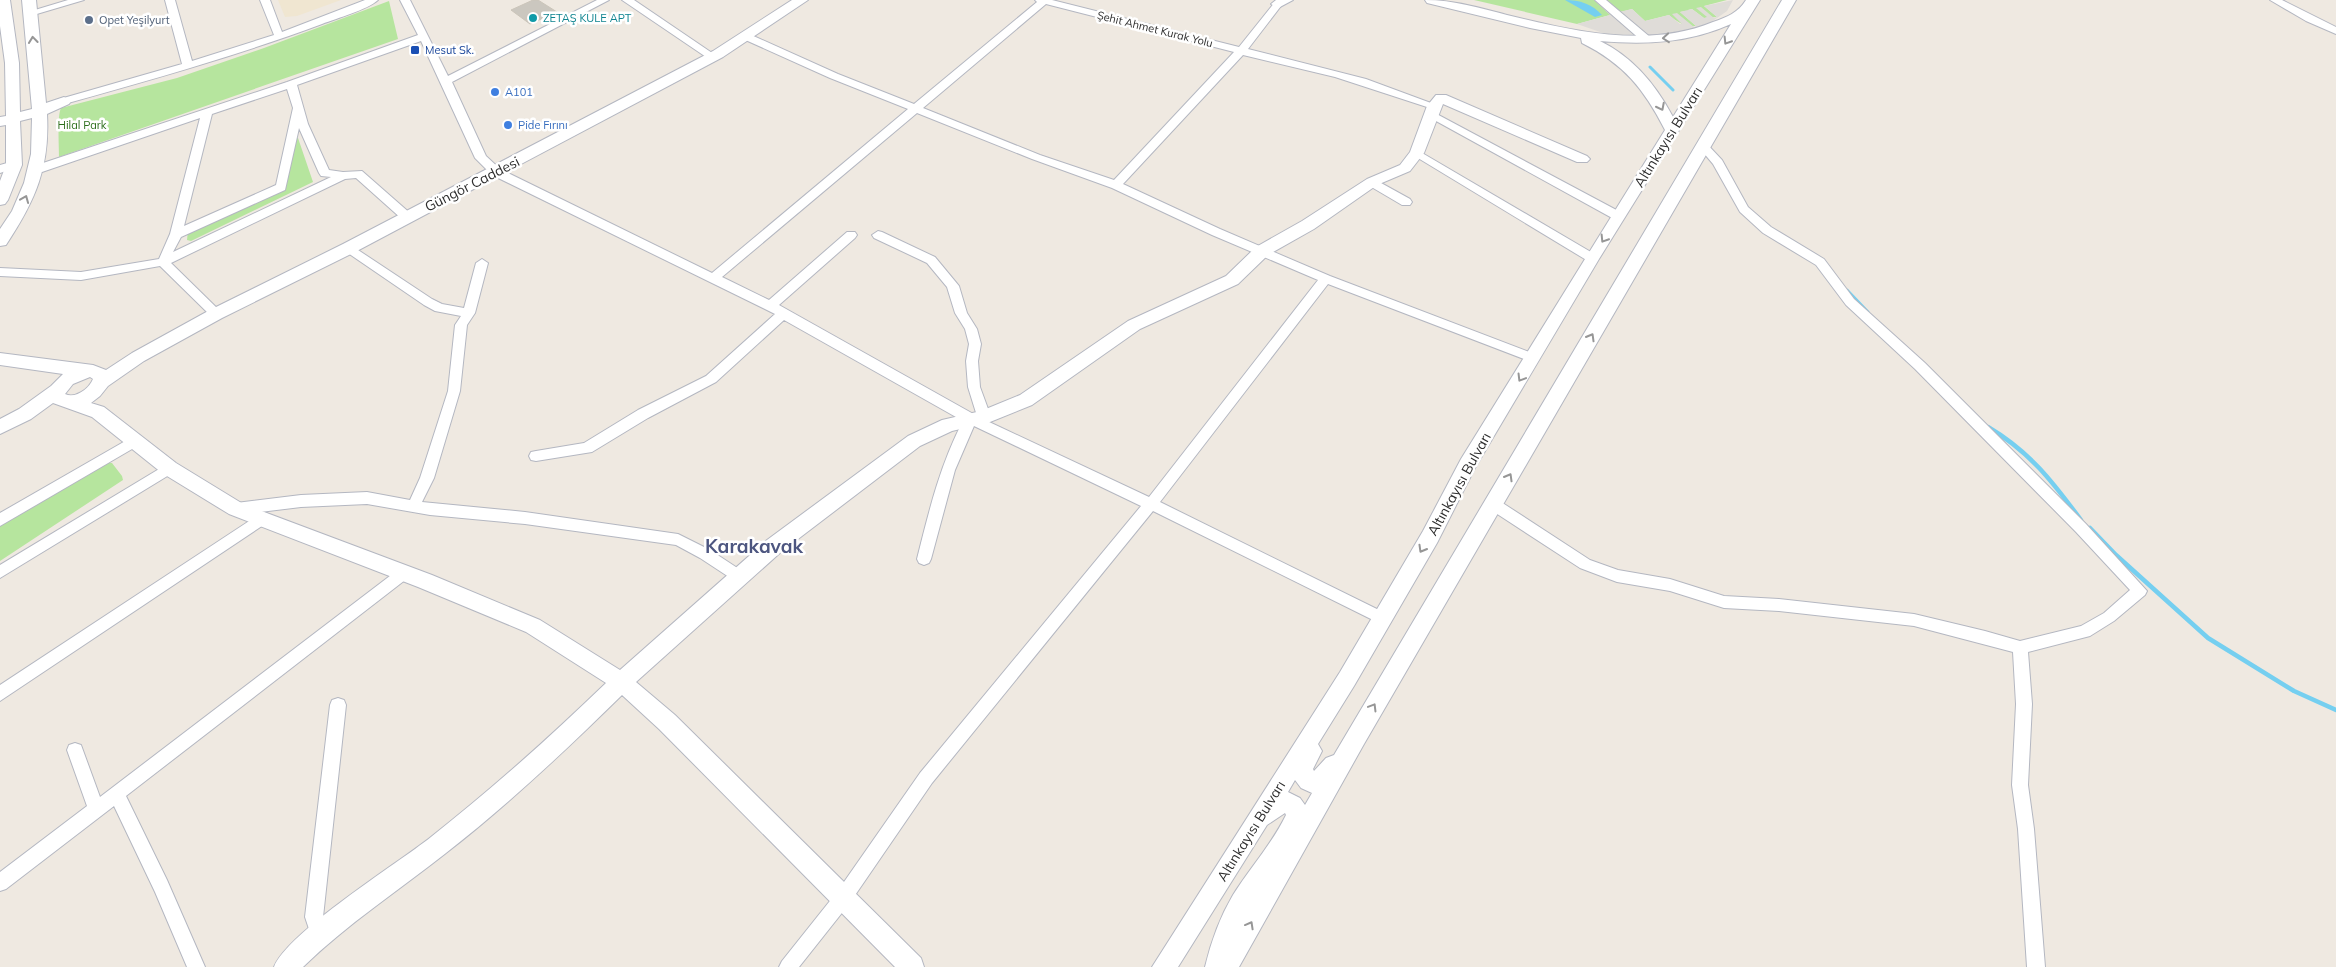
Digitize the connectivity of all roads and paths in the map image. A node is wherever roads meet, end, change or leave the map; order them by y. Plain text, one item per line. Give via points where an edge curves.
1 (3, 0) edge
2 (79, 0) edge
3 (170, 0) edge
4 (265, 0) edge
5 (373, 0) edge
6 (405, 0) edge
7 (604, 0) edge
8 (627, 0) edge
9 (801, 0) edge
10 (1042, 0) edge
11 (1432, 0) edge
12 (1600, 0) edge
13 (1789, 0) edge
14 (2275, 0) edge
15 (1281, 1) edge
16 (1749, 6) edge
17 (30, 7) edge
18 (2, 16) edge
19 (2336, 31) edge
20 (1572, 33) junction
21 (279, 36) junction
22 (424, 36) junction
23 (745, 36) junction
24 (1646, 39) junction
25 (1241, 51) junction
26 (713, 57) junction
27 (188, 66) junction
28 (446, 81) junction
29 (291, 84) junction
30 (12, 92) junction
31 (64, 101) joint
32 (0, 103) edge
33 (41, 107) junction
34 (914, 108) junction
35 (298, 109) junction
36 (1432, 110) junction
37 (207, 113) junction
38 (7, 116) edge
39 (1672, 130) junction
40 (7, 136) edge
41 (1702, 145) junction
42 (1417, 153) junction
43 (1582, 159) dead end
44 (14, 165) junction
45 (0, 169) edge
46 (38, 169) junction
47 (496, 172) junction
48 (343, 176) junction
49 (1372, 182) junction
50 (1116, 185) junction
51 (0, 200) edge
52 (1406, 202) dead end
53 (1618, 216) junction
54 (407, 217) junction
55 (176, 234) junction
56 (851, 235) dead end
57 (878, 235) dead end
58 (0, 241) edge
59 (349, 248) junction
60 (1262, 251) junction
61 (1592, 258) junction
62 (163, 262) junction
63 (482, 263) dead end
64 (0, 272) edge
65 (713, 278) junction
66 (1326, 279) junction
67 (770, 306) junction
68 (469, 313) junction
69 (216, 314) junction
70 (784, 314) junction
71 (138, 357) joint
72 (1533, 358) junction
73 (0, 359) edge
74 (0, 369) edge
75 (95, 378) junction
76 (61, 395) junction
77 (98, 412) junction
78 (978, 418) junction
79 (0, 427) edge
80 (134, 441) junction
81 (536, 456) dead end
82 (169, 468) junction
83 (1151, 504) junction
84 (1493, 504) junction
85 (414, 505) junction
86 (236, 509) junction
87 (263, 518) junction
88 (0, 520) edge
89 (924, 559) dead end
90 (0, 572) edge
91 (404, 573) junction
92 (740, 578) junction
93 (1382, 618) junction
94 (2020, 648) junction
95 (1364, 649) junction
96 (622, 682) junction
97 (0, 694) edge
98 (338, 705) dead end
99 (1356, 737) junction
100 (75, 750) dead end
101 (116, 793) junction
102 (96, 809) junction
103 (1254, 826) junction
104 (0, 883) edge
105 (843, 898) junction
106 (319, 935) junction
107 (196, 967) edge
108 (286, 967) edge
109 (788, 967) edge
110 (912, 967) edge
111 (1164, 967) edge
112 (1217, 967) edge
113 (1226, 967) edge
114 (2036, 967) edge

1 - 18 main road
2 - 17 street
3 - 27 street
4 - 21 street
5 - 21 street
6 - 22 street
7 - 28 street
8 - 26 street
9 - 23 main road, Güngör Caddesi
10 - 25 street, Şehit Ahmet Kurak Yolu
10 - 34 street
11 - 20 main road
12 - 24 street
13 - 41 main road
14 - 19 street
15 - 25 street
16 -> 24 main road via 1698,32
16 -> 39 main road, Altınkayısı Bulvarı
33 -> 17 main road
18 - 30 main road via 12,63
20 - 24 main road
20 -> 39 main road via 1606,49 1637,73 1658,100
21 - 27 street
22 - 28 street
22 - 29 street
23 - 26 main road, Güngör Caddesi
23 - 34 street
25 - 36 street, Şehit Ahmet Kurak Yolu via 1363,80
25 - 50 street
26 - 47 main road, Güngör Caddesi
27 - 31 street
28 - 47 street via 481,158
29 - 35 street
29 - 37 street
30 - 32 main road
30 - 38 main road
31 - 33 main road
33 - 38 main road
33 - 46 main road
34 - 50 street via 1036,158
34 - 65 street
35 - 48 street via 325,173
35 - 55 street via 281,188
36 - 42 main road
36 - 43 main road via 1441,98
36 - 53 street, Şehit Ahmet Kurak Yolu
37 - 46 street
37 - 55 street
38 - 40 main road
39 - 53 main road, Altınkayısı Bulvarı
40 - 44 main road
84 -> 41 main road
41 - 94 street via 1718,162 1744,209 1767,230 1820,262 1850,302 1941,388 2140,591 2109,617 2085,630
42 - 49 main road via 1405,168
42 - 61 street
44 - 45 street
44 - 51 main road
58 -> 46 main road via 21,210
47 - 54 main road, Güngör Caddesi
47 - 65 street
48 - 54 street via 358,174
48 - 62 street
49 - 52 street
49 - 60 main road
50 - 60 street
53 -> 61 main road, Altınkayısı Bulvarı
54 - 59 main road, Güngör Caddesi
55 - 62 street
56 - 67 street
57 - 78 street via 931,260 953,286 975,344 972,361
59 - 68 street via 428,302 440,308
59 - 69 main road, Güngör Caddesi
60 - 66 street
60 - 78 main road via 1232,280 1134,325 1026,400
61 - 72 main road, Altınkayısı Bulvarı
62 - 64 street via 81,276
62 - 69 street
63 - 68 street
65 - 67 street
66 - 72 street
66 - 83 street
67 - 70 street
68 - 85 street via 461,324 454,391 427,478
69 - 71 main road, Güngör Caddesi
70 - 78 street
70 - 81 street via 711,379 587,448
71 - 75 main road, Güngör Caddesi
72 -> 93 main road, Altınkayısı Bulvarı via 1468,464
73 - 75 main road
74 - 76 main road via 38,374
75 - 76 main road, Güngör Caddesi via 70,377
75 - 76 main road, Güngör Caddesi via 89,396
75 - 77 main road
76 - 77 main road
76 - 79 main road, Güngör Caddesi
77 - 80 main road
78 - 83 street
78 - 89 street via 960,439 943,482
78 - 92 main road via 948,425 914,441 774,546
80 - 82 main road
80 - 88 street
82 - 86 main road
82 - 90 street
83 - 93 street
83 - 105 street via 926,778
84 - 94 street via 1585,564 1617,576 1670,585 1724,602 1914,620
99 -> 84 main road
85 - 86 street via 368,498 301,501
85 - 92 street via 678,540
86 - 87 main road
87 - 91 main road
87 - 97 street
91 - 96 main road via 532,626
91 - 101 street
92 - 96 main road
93 - 95 main road, Altınkayısı Bulvarı
94 - 114 street via 2024,704 2020,785
95 - 99 main road via 1356,676 1301,769 1303,776 1314,783 1320,780
95 - 103 main road, Altınkayısı Bulvarı
96 - 105 main road
96 - 106 main road via 559,743 440,844
98 - 106 street via 314,917
113 -> 99 main road
100 - 102 street
101 - 102 street
101 - 107 street
102 - 104 street
103 - 111 main road, Altınkayısı Bulvarı
103 - 112 main road via 1282,802 1289,802 1296,808 1298,815 1280,848 1242,903 1221,948
105 - 109 street
105 - 110 main road
106 - 108 main road

